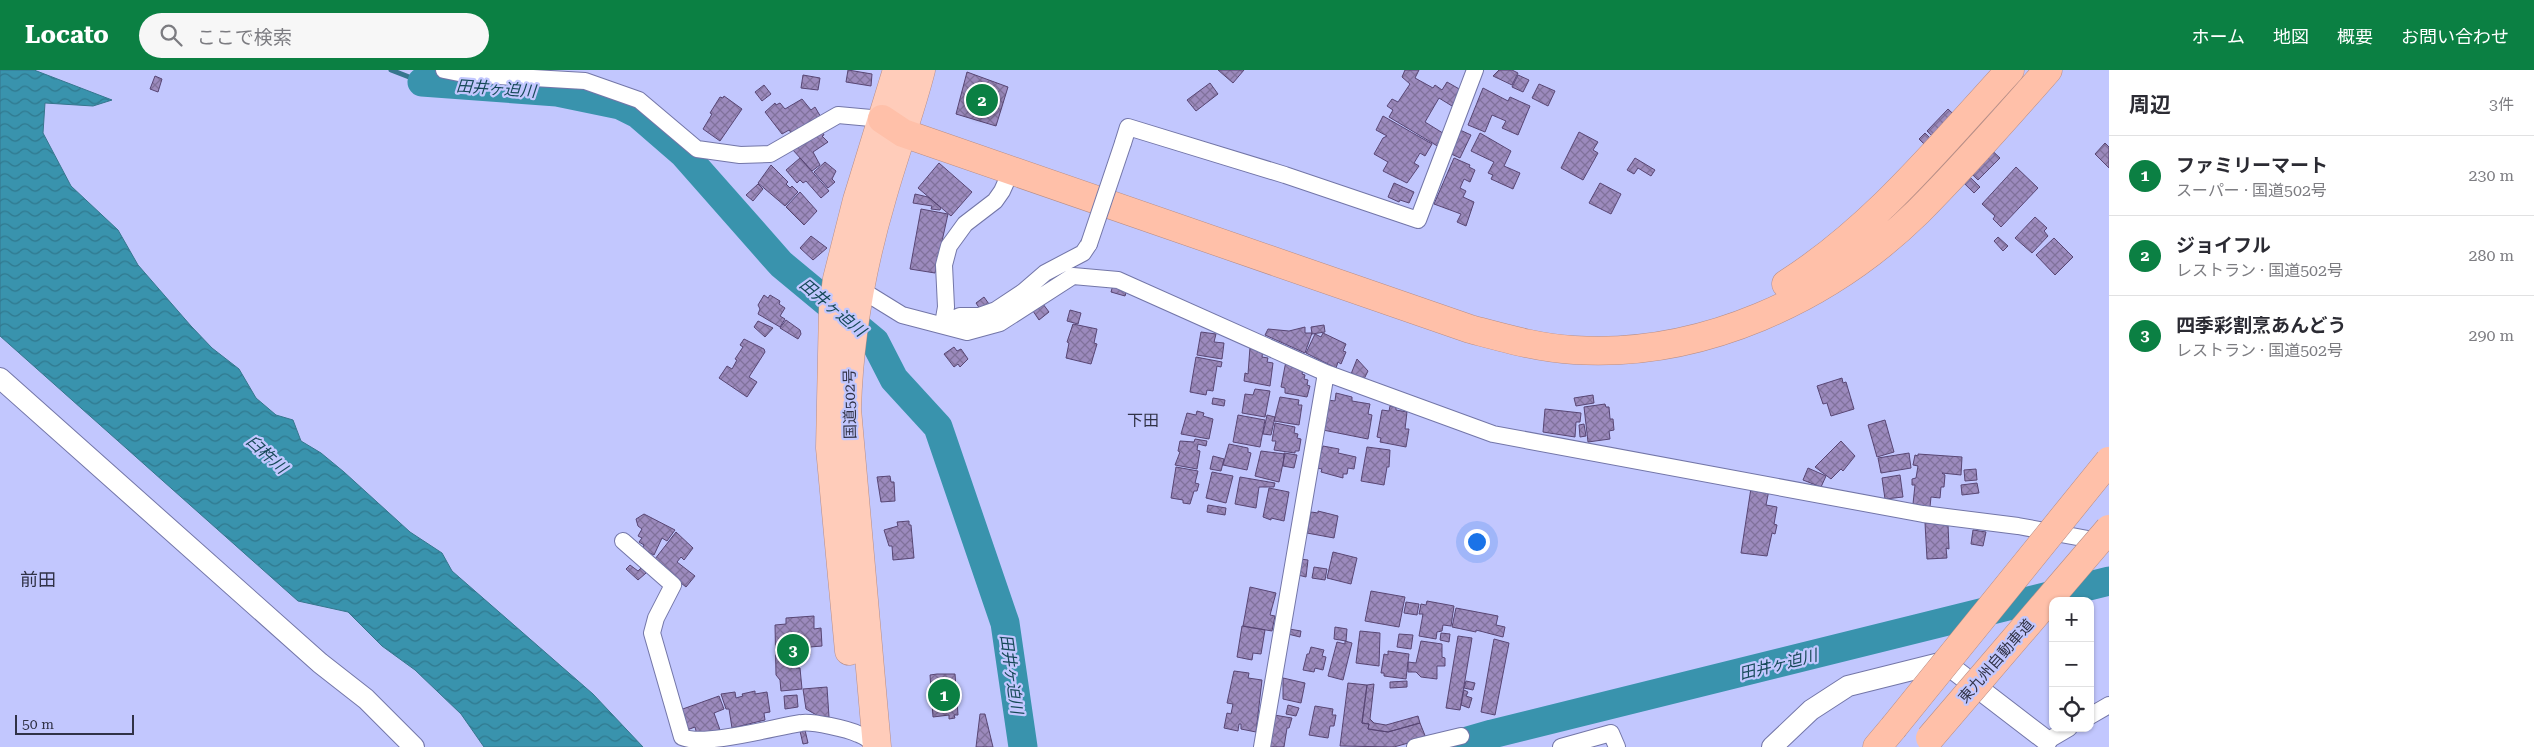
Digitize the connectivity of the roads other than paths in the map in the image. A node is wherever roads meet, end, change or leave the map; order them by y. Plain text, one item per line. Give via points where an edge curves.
1 (444, 70) edge
2 (897, 70) edge
3 (921, 70) edge
4 (1475, 70) edge
5 (2010, 70) edge
6 (2046, 74) edge
7 (898, 123) junction
8 (1011, 171) junction
9 (848, 285) junction
10 (943, 324) junction
11 (1326, 373) junction
12 (0, 378) edge
13 (2109, 461) edge
14 (2109, 529) edge
15 (623, 541) dead end
16 (2109, 543) edge
17 (2109, 705) edge
18 (2094, 714) edge
19 (2062, 732) edge
20 (1461, 736) dead end
21 (1885, 738) edge
22 (2047, 741) joint
23 (1926, 742) edge
24 (871, 744) edge
25 (414, 747) edge
26 (1262, 747) edge
27 (1415, 747) edge
28 (1561, 747) edge
29 (1616, 747) edge
30 (1772, 747) edge

1 - 7 street via 585,81 639,100 697,149 740,155 770,154 838,115
2 - 7 highway, 国道502号
3 - 7 highway, 国道502号
4 - 10 street, bridge via 1418,220 1128,127 1089,244 1083,253 1045,273 996,310 979,316 960,316
5 - 7 highway via 1896,193 1821,262 1783,286 1702,320 1660,329 1615,333 1529,326 1475,312
6 - 8 highway via 1917,212 1840,273 1753,321 1706,336 1615,351 1529,344 1470,329
7 - 8 highway
7 - 9 highway, 国道502号 via 857,200
8 - 10 street via 1002,192 965,224 949,246 944,265 946,306
9 - 10 street via 902,315
9 - 24 highway, 国道502号 via 841,346
10 - 11 street via 967,332 984,329 1000,323 1073,276 1118,280
11 - 16 street via 1493,434 1923,514 2018,526
11 - 26 street
12 - 25 street via 306,651 366,699
13 - 21 highway, bridge
14 - 23 highway, 東九州自動車道, bridge
15 - 24 street via 673,585 652,633 686,742 697,745 743,741 806,722
17 - 18 street
19 - 22 street
20 - 27 street
22 - 30 street via 1944,662 1848,686 1811,710
28 - 29 street via 1611,733

